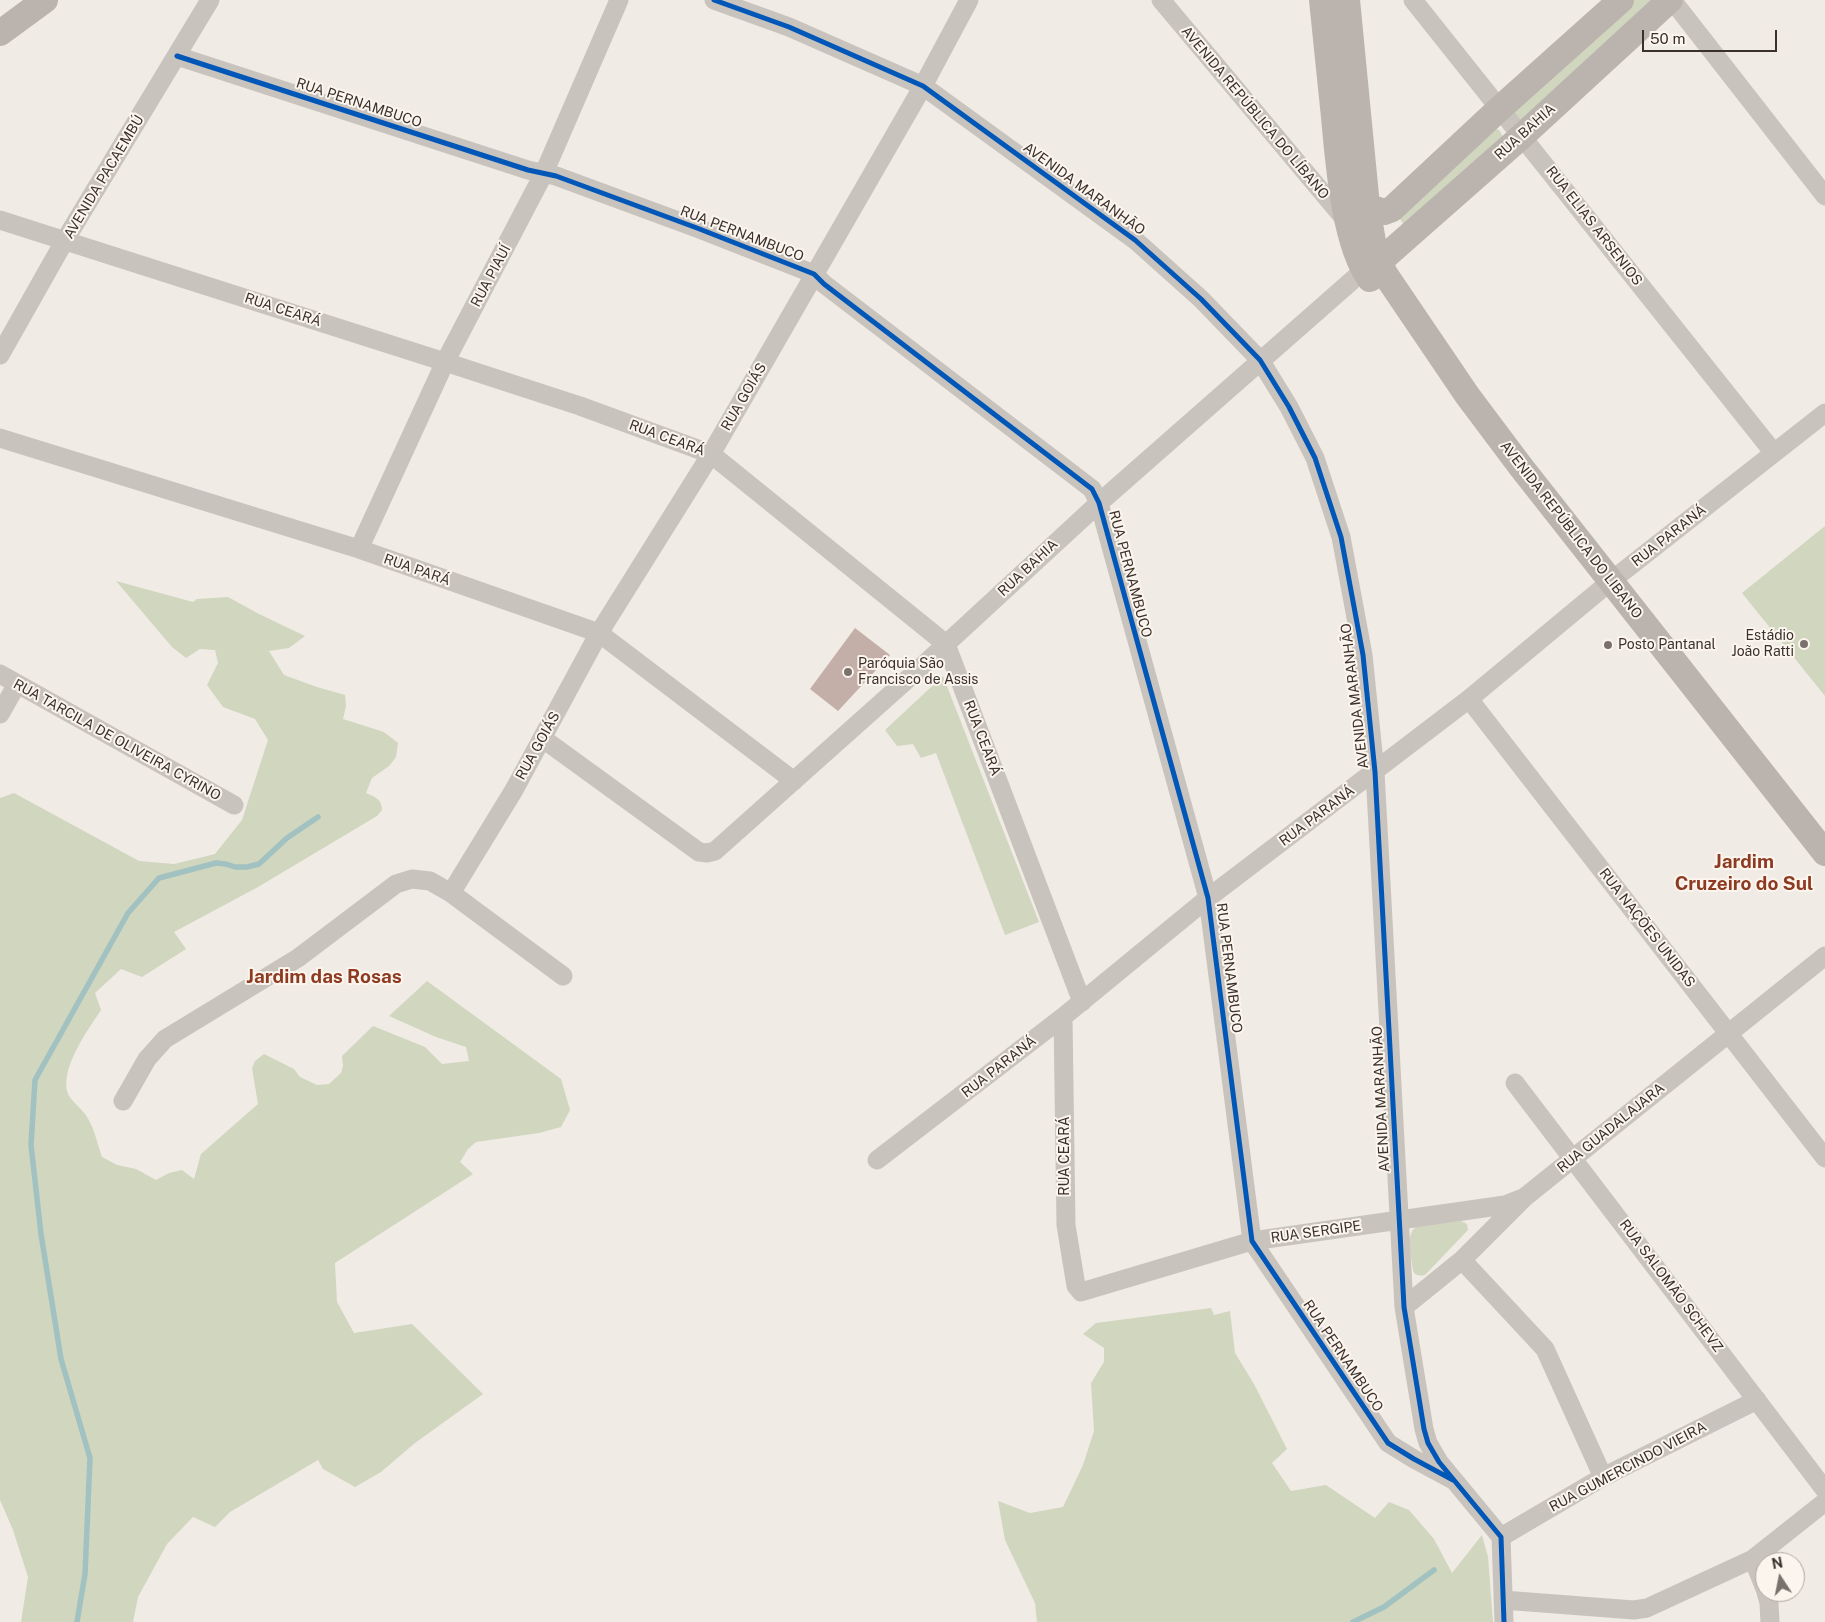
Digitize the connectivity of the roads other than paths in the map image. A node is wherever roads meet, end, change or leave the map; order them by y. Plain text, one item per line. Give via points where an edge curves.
1 (45, 0) edge
2 (210, 0) edge
3 (618, 0) edge
4 (714, 0) edge
5 (969, 0) edge
6 (1161, 0) edge
7 (1322, 0) edge
8 (1347, 0) edge
9 (1412, 0) edge
10 (1621, 0) edge
11 (1671, 0) edge
12 (0, 33) edge
13 (177, 56) junction
14 (923, 86) junction
15 (1498, 110) junction
16 (1522, 136) junction
17 (544, 173) junction
18 (1825, 196) edge
19 (1379, 208) junction
20 (0, 220) edge
21 (1350, 226) junction
22 (1411, 234) junction
23 (65, 240) junction
24 (1371, 266) junction
25 (814, 274) junction
26 (0, 355) edge
27 (1260, 360) junction
28 (445, 362) junction
29 (1825, 414) edge
30 (0, 438) edge
31 (1774, 453) junction
32 (712, 454) junction
33 (1099, 503) junction
34 (359, 550) junction
35 (1610, 581) junction
36 (599, 633) junction
37 (946, 644) junction
38 (0, 674) edge
39 (17, 684) junction
40 (1469, 699) junction
41 (0, 714) edge
42 (542, 738) junction
43 (1375, 772) junction
44 (794, 780) junction
45 (234, 806) dead end
46 (1825, 853) edge
47 (451, 894) junction
48 (1208, 898) junction
49 (1825, 956) edge
50 (563, 976) dead end
51 (1082, 1002) junction
52 (1063, 1017) junction
53 (1728, 1033) junction
54 (1515, 1083) dead end
55 (123, 1101) dead end
56 (1574, 1158) junction
57 (1825, 1158) edge
58 (877, 1160) dead end
59 (1525, 1197) junction
60 (1399, 1221) junction
61 (1252, 1241) junction
62 (1462, 1260) junction
63 (1081, 1292) joint
64 (1404, 1307) junction
65 (1757, 1400) junction
66 (1603, 1478) junction
67 (1453, 1480) junction
68 (1825, 1490) edge
69 (1825, 1502) edge
70 (1501, 1538) junction
71 (1753, 1559) junction
72 (1755, 1564) edge
73 (1503, 1600) junction
74 (1769, 1602) edge
75 (1504, 1622) edge
76 (1770, 1622) edge

1 - 12 main road
2 - 13 street, AVENIDA PACAEMBÚ
3 - 17 street, RUA PIAUÍ
4 - 14 street, AVENIDA MARANHÃO via 788,27
5 - 14 street, RUA GOIÁS
6 - 21 street, AVENIDA REPÚBLICA DO LÍBANO
7 - 21 main road via 1340,179
8 - 19 main road
9 - 15 street, RUA ELIAS ARSENIOS
10 - 15 main road
11 - 16 main road, RUA BAHIA
11 - 18 street
13 - 17 street, RUA PERNAMBUCO
13 - 23 street, AVENIDA PACAEMBÚ
14 - 25 street, RUA GOIÁS
14 - 27 street, AVENIDA MARANHÃO via 1135,240 1201,299
15 - 16 street, RUA ELIAS ARSENIOS
15 - 19 main road
16 - 22 main road, RUA BAHIA
16 - 31 street, RUA ELIAS ARSENIOS
17 - 25 street, RUA PERNAMBUCO
17 - 28 street, RUA PIAUÍ
19 - 22 main road via 1400,232
19 - 24 main road via 1370,231
20 - 23 street, RUA CEARÁ
21 - 24 main road via 1354,244
22 - 24 main road, RUA BAHIA
23 - 26 street, AVENIDA PACAEMBÚ
23 - 28 street, RUA CEARÁ
24 - 27 street, RUA BAHIA
24 - 35 main road, AVENIDA REPÚBLICA DO LIBANO via 1390,281 1467,395
25 - 32 street, RUA GOIÁS
25 - 33 street, RUA PERNAMBUCO via 1092,489
27 - 33 street, RUA BAHIA
27 - 43 street, AVENIDA MARANHÃO via 1315,458 1341,537 1362,655
28 - 32 street, RUA CEARÁ
28 - 34 street, RUA PIAUÍ
29 - 31 street, RUA PARANÁ
30 - 34 street, RUA PARÁ
31 - 35 street, RUA PARANÁ
32 - 36 street, RUA GOIÁS
32 - 37 street, RUA CEARÁ
33 - 37 street, RUA BAHIA
33 - 48 street, RUA PERNAMBUCO
34 - 36 street, RUA PARÁ
35 - 40 street, RUA PARANÁ
35 - 46 main road, AVENIDA REPÚBLICA DO LIBANO
36 - 42 street, RUA GOIÁS
36 - 44 street, RUA PARÁ
37 - 44 street, RUA BAHIA
37 - 51 street, RUA CEARÁ
38 - 39 street, RUA TARCILA DE OLIVEIRA CYRINO
39 - 41 street
39 - 45 street, RUA TARCILA DE OLIVEIRA CYRINO
40 - 43 street, RUA PARANÁ
40 - 53 street, RUA NAÇÕES UNIDAS
42 - 44 street, RUA BAHIA via 699,852 715,851
42 - 47 street, RUA GOIÁS
43 - 48 street, RUA PARANÁ
43 - 60 street, AVENIDA MARANHÃO
47 - 50 street
47 - 55 street via 430,881 412,879 396,884 298,958 165,1039 147,1059
48 - 51 street, RUA PARANÁ
48 - 61 street, RUA PERNAMBUCO
49 - 53 street, RUA GUADALAJARA
51 - 52 street, RUA PARANÁ
52 - 58 street, RUA PARANÁ
52 - 63 street, RUA CEARÁ via 1066,1225 1076,1286
53 - 56 street, RUA GUADALAJARA
53 - 57 street, RUA NAÇÕES UNIDAS
54 - 56 street, RUA SALOMÃO SCHEVZ
56 - 59 street, RUA GUADALAJARA
56 - 65 street, RUA SALOMÃO SCHEVZ
59 - 60 street, RUA SERGIPE via 1506,1205
59 - 62 street, RUA GUADALAJARA
60 - 61 street, RUA SERGIPE
60 - 64 street, AVENIDA MARANHÃO
61 - 63 street, RUA SERGIPE
61 - 67 street, RUA PERNAMBUCO via 1388,1443
62 - 64 street, RUA GUADALAJARA
62 - 66 street via 1546,1349
64 - 67 street, AVENIDA MARANHÃO via 1424,1429 1434,1453
65 - 66 street, RUA GUMERCINDO VIEIRA
65 - 68 street, RUA SALOMÃO SCHEVZ
66 - 70 street, RUA GUMERCINDO VIEIRA
67 - 70 street, AVENIDA MARANHÃO
69 - 71 street
70 - 73 street
71 - 72 street
71 - 73 street via 1647,1608 1634,1610
73 - 75 street
74 - 76 street

